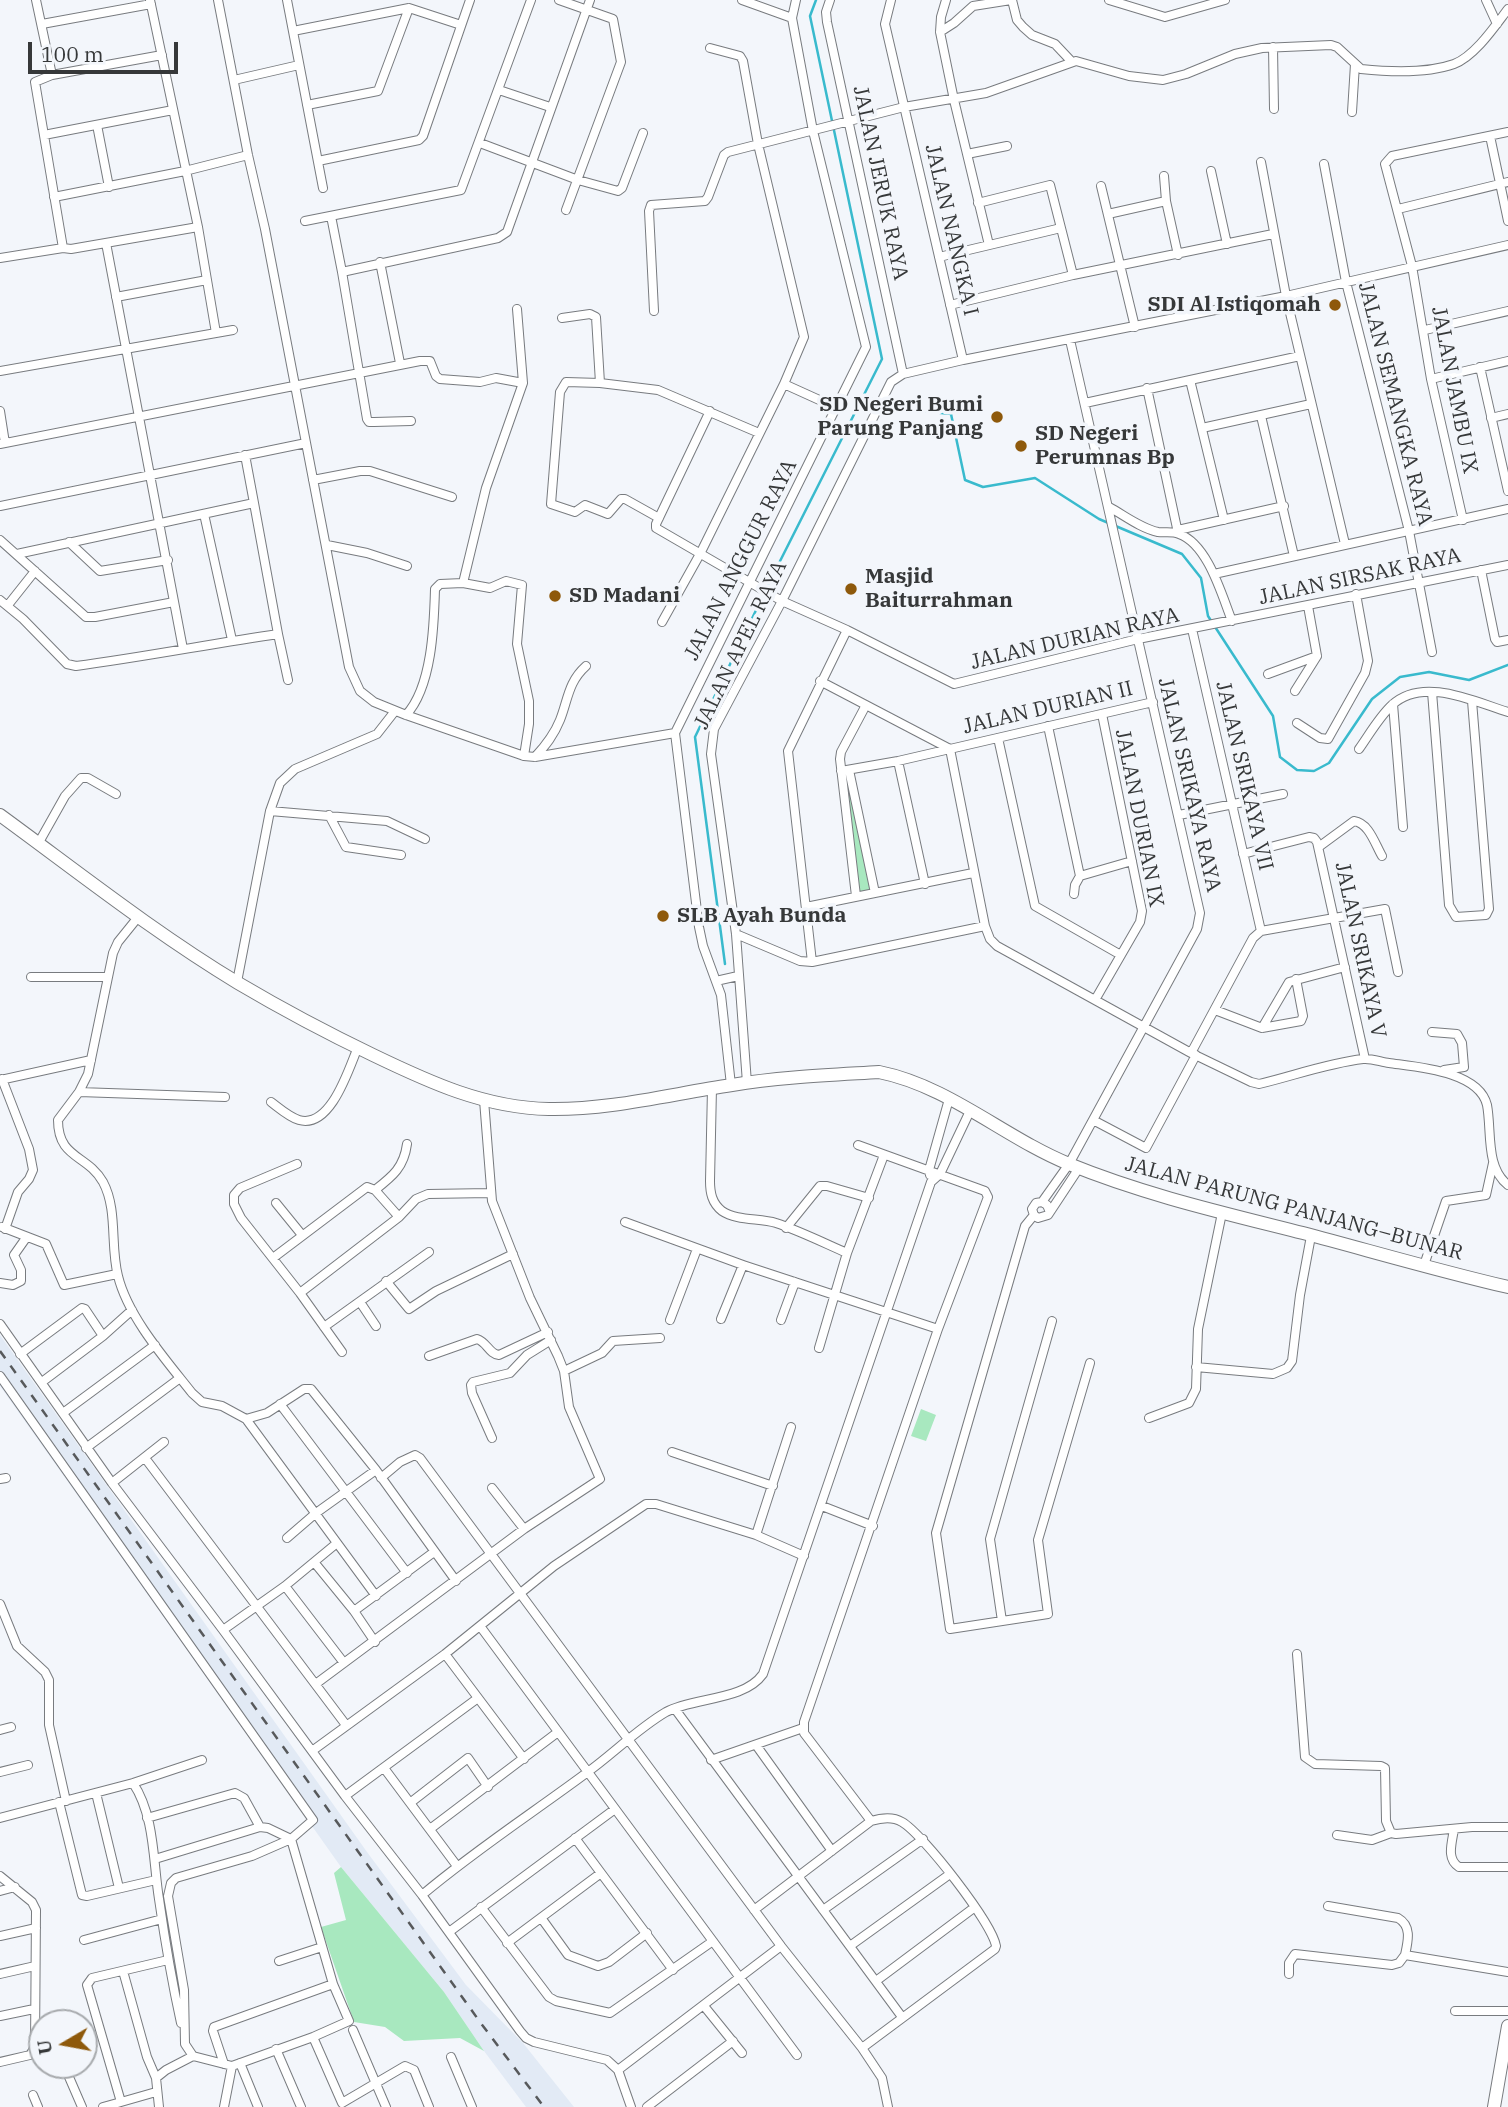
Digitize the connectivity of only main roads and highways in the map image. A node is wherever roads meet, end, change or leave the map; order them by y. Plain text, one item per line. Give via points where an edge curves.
1 (0, 815) edge
2 (1489, 1282) junction
3 (1508, 1287) edge
4 (1508, 1292) edge
5 (1508, 2026) edge
6 (1494, 2107) edge

1 - 2 main road, JALAN PARUNG PANJANG–BUNAR via 237,982 417,1076 484,1100 547,1109 589,1108 747,1083 879,1072 948,1099 1074,1166 1185,1204
2 - 3 main road, JALAN PARUNG PANJANG–BUNAR
2 - 4 main road
5 - 6 main road

